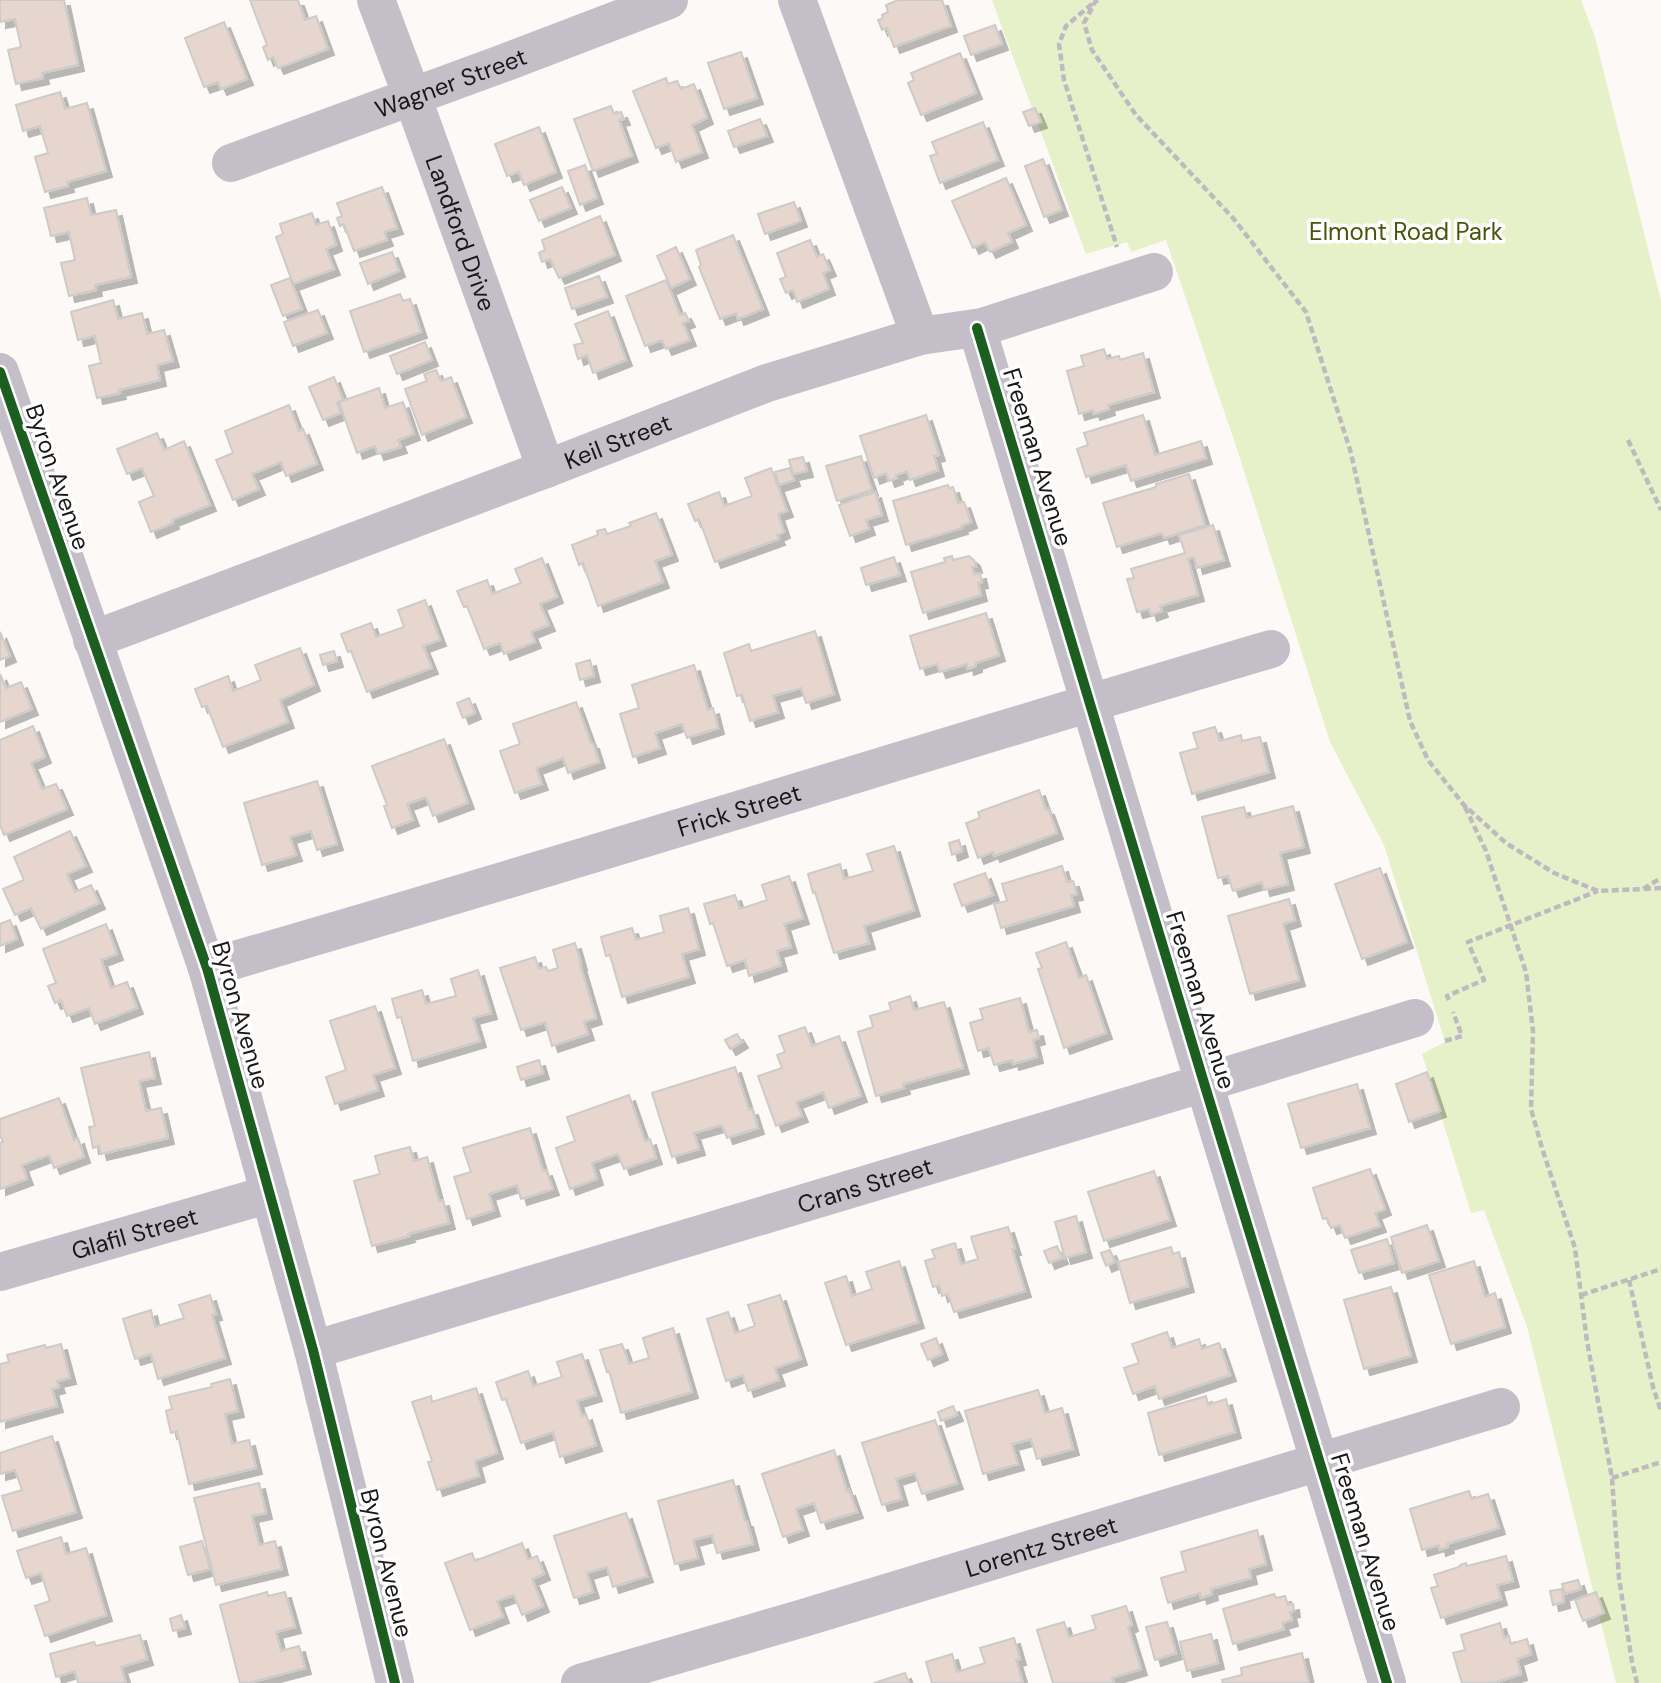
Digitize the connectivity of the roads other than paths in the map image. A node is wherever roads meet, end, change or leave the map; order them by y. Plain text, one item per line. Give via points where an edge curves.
1 (376, 0) edge
2 (669, 0) edge
3 (797, 0) edge
4 (412, 96) junction
5 (231, 163) dead end
6 (1154, 272) dead end
7 (977, 328) junction
8 (920, 336) junction
9 (0, 372) edge
10 (546, 469) junction
11 (92, 640) junction
12 (1271, 649) dead end
13 (1090, 702) junction
14 (207, 968) junction
15 (1427, 1031) road end
16 (1204, 1083) junction
17 (270, 1194) junction
18 (0, 1272) edge
19 (313, 1350) junction
20 (1501, 1407) dead end
21 (1319, 1461) junction
22 (396, 1683) edge
23 (580, 1683) edge
24 (1387, 1683) edge

1 - 4 street, Landford Drive
2 - 4 street, Wagner Street
3 - 8 street
4 - 5 street, Wagner Street
4 - 10 street, Landford Drive
6 - 7 street, Keil Street
7 - 8 street, Keil Street
7 - 13 street, Freeman Avenue
8 - 10 street, Keil Street via 767,383
9 - 11 street, Byron Avenue
10 - 11 street, Keil Street
11 - 14 street, Byron Avenue
12 - 13 street, Frick Street
13 - 14 street, Frick Street
13 - 16 street, Freeman Avenue
14 - 17 street, Byron Avenue
15 - 16 street, Crans Street
16 - 19 street, Crans Street
16 - 21 street, Freeman Avenue
17 - 18 street, Glafil Street
17 - 19 street, Byron Avenue
19 - 22 street, Byron Avenue
20 - 21 street, Lorentz Street
21 - 23 street, Lorentz Street
21 - 24 street, Freeman Avenue

